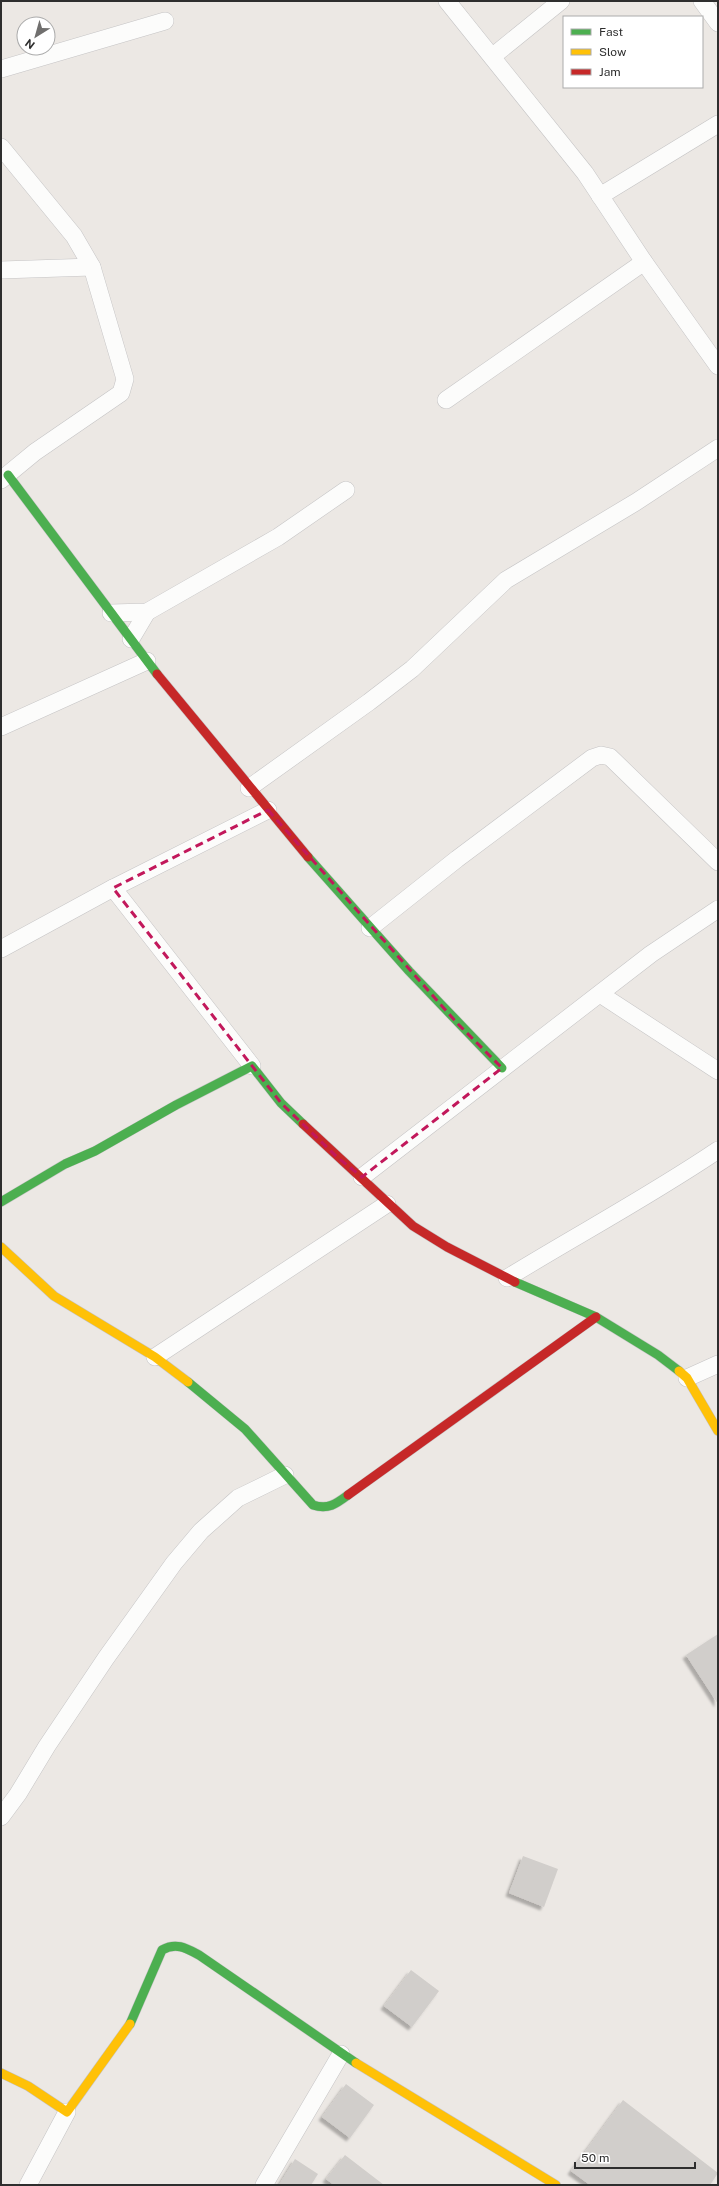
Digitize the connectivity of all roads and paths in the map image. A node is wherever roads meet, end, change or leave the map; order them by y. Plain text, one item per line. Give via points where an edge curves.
1 (447, 1) edge
2 (561, 1) edge
3 (702, 1) edge
4 (165, 21) dead end
5 (718, 23) edge
6 (493, 56) junction
7 (1, 69) edge
8 (718, 124) edge
9 (1, 147) edge
10 (600, 196) junction
11 (644, 262) junction
12 (92, 267) junction
13 (1, 270) edge
14 (718, 366) edge
15 (446, 400) dead end
16 (718, 448) edge
17 (5, 478) edge
18 (346, 490) dead end
19 (147, 612) junction
20 (112, 613) junction
21 (131, 639) junction
22 (147, 661) junction
23 (1, 727) edge
24 (248, 788) junction
25 (268, 810) junction
26 (718, 862) edge
27 (113, 888) junction
28 (718, 909) edge
29 (370, 928) junction
30 (1, 949) edge
31 (600, 994) junction
32 (252, 1066) junction
33 (502, 1068) junction
34 (718, 1071) edge
35 (718, 1150) edge
36 (362, 1177) junction
37 (1, 1202) edge
38 (387, 1204) junction
39 (1, 1248) edge
40 (507, 1278) junction
41 (596, 1317) junction
42 (155, 1357) junction
43 (718, 1364) edge
44 (687, 1378) junction
45 (718, 1431) edge
46 (285, 1475) junction
47 (1, 1817) edge
48 (340, 2054) junction
49 (1, 2072) edge
50 (67, 2112) junction
51 (28, 2185) edge
52 (264, 2185) edge
53 (556, 2185) edge

1 - 6 street
2 - 6 street
3 - 5 street
4 - 7 street
6 - 10 street via 585,173
8 - 10 street
9 - 12 street via 74,236
10 - 11 street
11 - 14 street
11 - 15 street
12 - 13 street
12 - 17 street via 125,385 121,393 35,452
16 - 24 street via 636,502 506,580 412,669
17 - 20 street
18 - 19 street via 278,537
19 - 20 street
19 - 21 street
20 - 21 street
21 - 22 street
22 - 23 street
22 - 24 street
24 - 25 street
25 - 27 street
25 - 29 street
26 - 29 street via 610,756 601,755 592,758 554,785
27 - 30 street
27 - 32 street
28 - 31 street via 651,954
29 - 33 street
31 - 33 street
31 - 34 street
32 - 36 street via 281,1103 337,1157
32 - 37 street via 95,1151 65,1164
33 - 36 street
35 - 40 street
36 - 38 street
38 - 40 street via 413,1226
38 - 42 street
39 - 42 street via 54,1296
40 - 41 street
41 - 44 street via 658,1355
41 - 46 street via 333,1506 322,1508 313,1505
42 - 46 street via 245,1429
43 - 44 street
44 - 45 street
46 - 47 street via 238,1498 201,1531 106,1658
48 - 50 street via 199,1955 182,1946 169,1945 162,1950 129,2025
48 - 52 street
48 - 53 street
49 - 50 street via 28,2086
50 - 51 street

